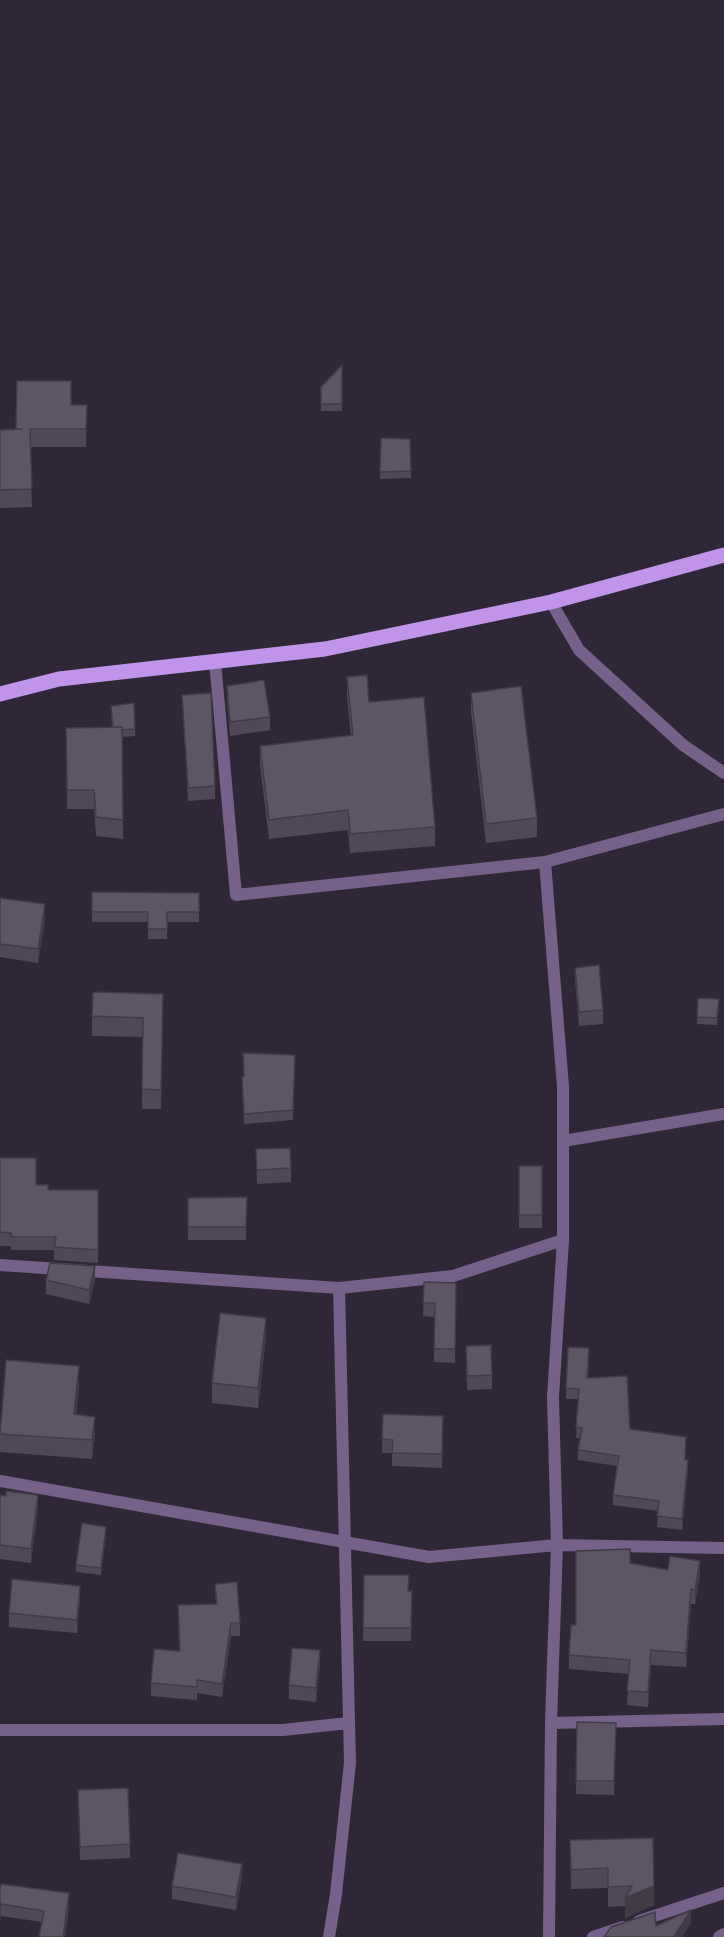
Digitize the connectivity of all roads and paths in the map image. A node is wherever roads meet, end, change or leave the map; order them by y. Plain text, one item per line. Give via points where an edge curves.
1 (724, 555) edge
2 (551, 602) junction
3 (215, 661) junction
4 (0, 694) edge
5 (724, 773) edge
6 (724, 814) edge
7 (545, 862) junction
8 (724, 1114) edge
9 (563, 1141) junction
10 (563, 1240) junction
11 (0, 1265) edge
12 (339, 1288) junction
13 (0, 1482) edge
14 (346, 1542) junction
15 (557, 1545) junction
16 (724, 1548) edge
17 (724, 1719) edge
18 (348, 1723) junction
19 (551, 1723) junction
20 (0, 1731) edge
21 (724, 1893) edge
22 (724, 1934) edge
23 (329, 1937) edge
24 (549, 1937) edge
25 (593, 1937) edge
26 (719, 1937) edge

1 - 2 main road
2 - 3 main road via 325,649
2 - 5 street via 579,650 683,745
3 - 4 main road via 59,679
3 - 7 street via 236,895
6 - 7 street
7 - 9 street via 563,1087
8 - 9 street
9 - 10 street
10 - 12 street via 453,1276
10 - 15 street via 553,1396
11 - 12 street
12 - 14 street
13 - 14 street
14 - 15 street via 429,1557
14 - 18 street
15 - 16 street
15 - 19 street
17 - 19 street
18 - 20 street via 283,1730
18 - 23 street via 350,1763
19 - 24 street
21 - 25 street
22 - 26 street

